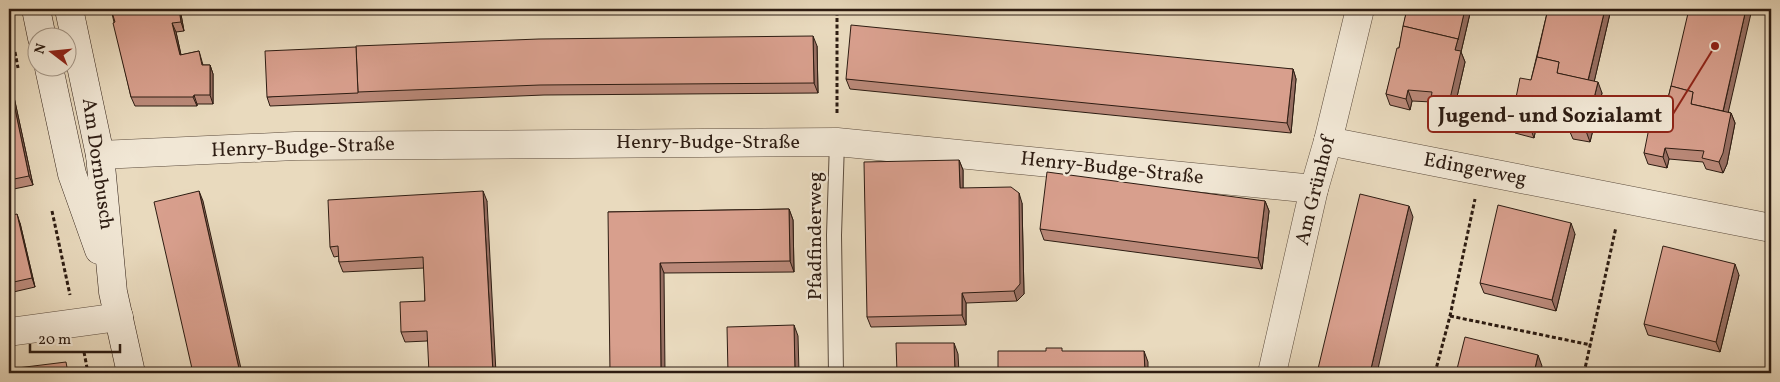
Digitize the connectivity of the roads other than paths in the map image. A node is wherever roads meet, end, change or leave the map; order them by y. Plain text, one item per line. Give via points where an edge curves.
1 (36, 9) edge
2 (69, 9) edge
3 (1360, 9) edge
4 (40, 28) edge
5 (51, 78) edge
6 (1328, 141) junction
7 (837, 142) junction
8 (100, 155) junction
9 (1314, 189) junction
10 (1771, 228) edge
11 (116, 304) junction
12 (9, 332) edge
13 (131, 373) edge
14 (836, 373) edge
15 (1272, 373) edge

1 - 4 street
2 - 8 street, Am Dornbusch
3 - 6 street, Am Grünhof
5 - 11 street, Am Dornbusch via 72,174
6 - 9 street, Am Grünhof
6 - 10 street, Edingerweg
7 - 8 street, Henry-Budge-Straße via 295,146
7 - 9 street, Henry-Budge-Straße
7 - 14 lane, Pfadfinderweg via 834,235
8 - 11 street, Am Dornbusch
9 - 15 street, Am Grünhof
11 - 12 street via 77,323
11 - 13 street, Am Dornbusch

